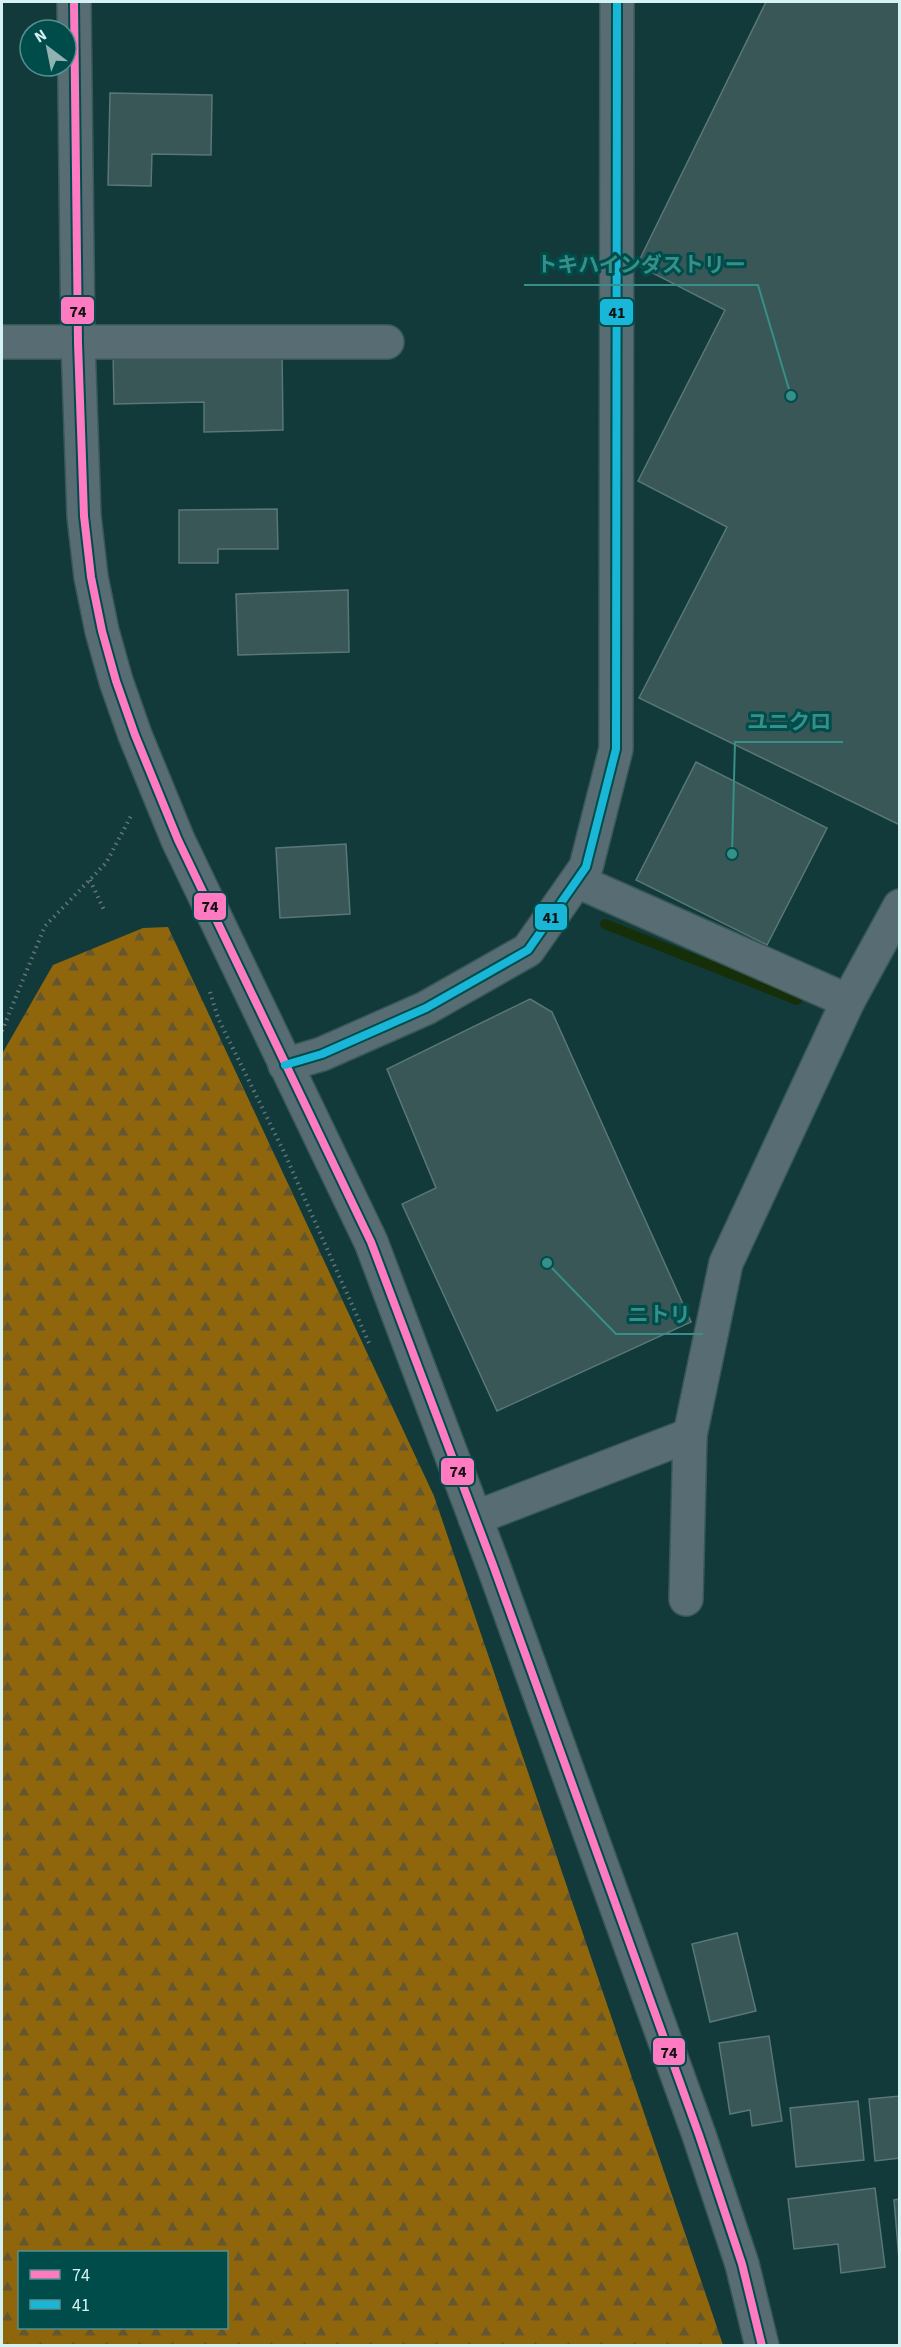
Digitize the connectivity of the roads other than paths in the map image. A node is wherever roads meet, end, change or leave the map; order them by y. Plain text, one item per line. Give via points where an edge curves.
1 (74, 2) edge
2 (617, 2) edge
3 (2, 342) edge
4 (387, 342) dead end
5 (78, 343) junction
6 (577, 881) junction
7 (900, 906) edge
8 (848, 1001) junction
9 (285, 1065) junction
10 (690, 1435) junction
11 (475, 1518) junction
12 (686, 1599) dead end
13 (762, 2346) edge

1 - 5 street
2 - 6 street via 616,749 586,867
3 - 5 street
4 - 5 street
5 - 9 street via 84,516 91,577 116,681 197,882
6 - 8 street
6 - 9 street via 528,950 426,1008 322,1054
7 - 8 street
8 - 10 street via 726,1263
9 - 11 street via 371,1242
10 - 11 street
10 - 12 street
11 - 13 street via 699,2135 742,2264

